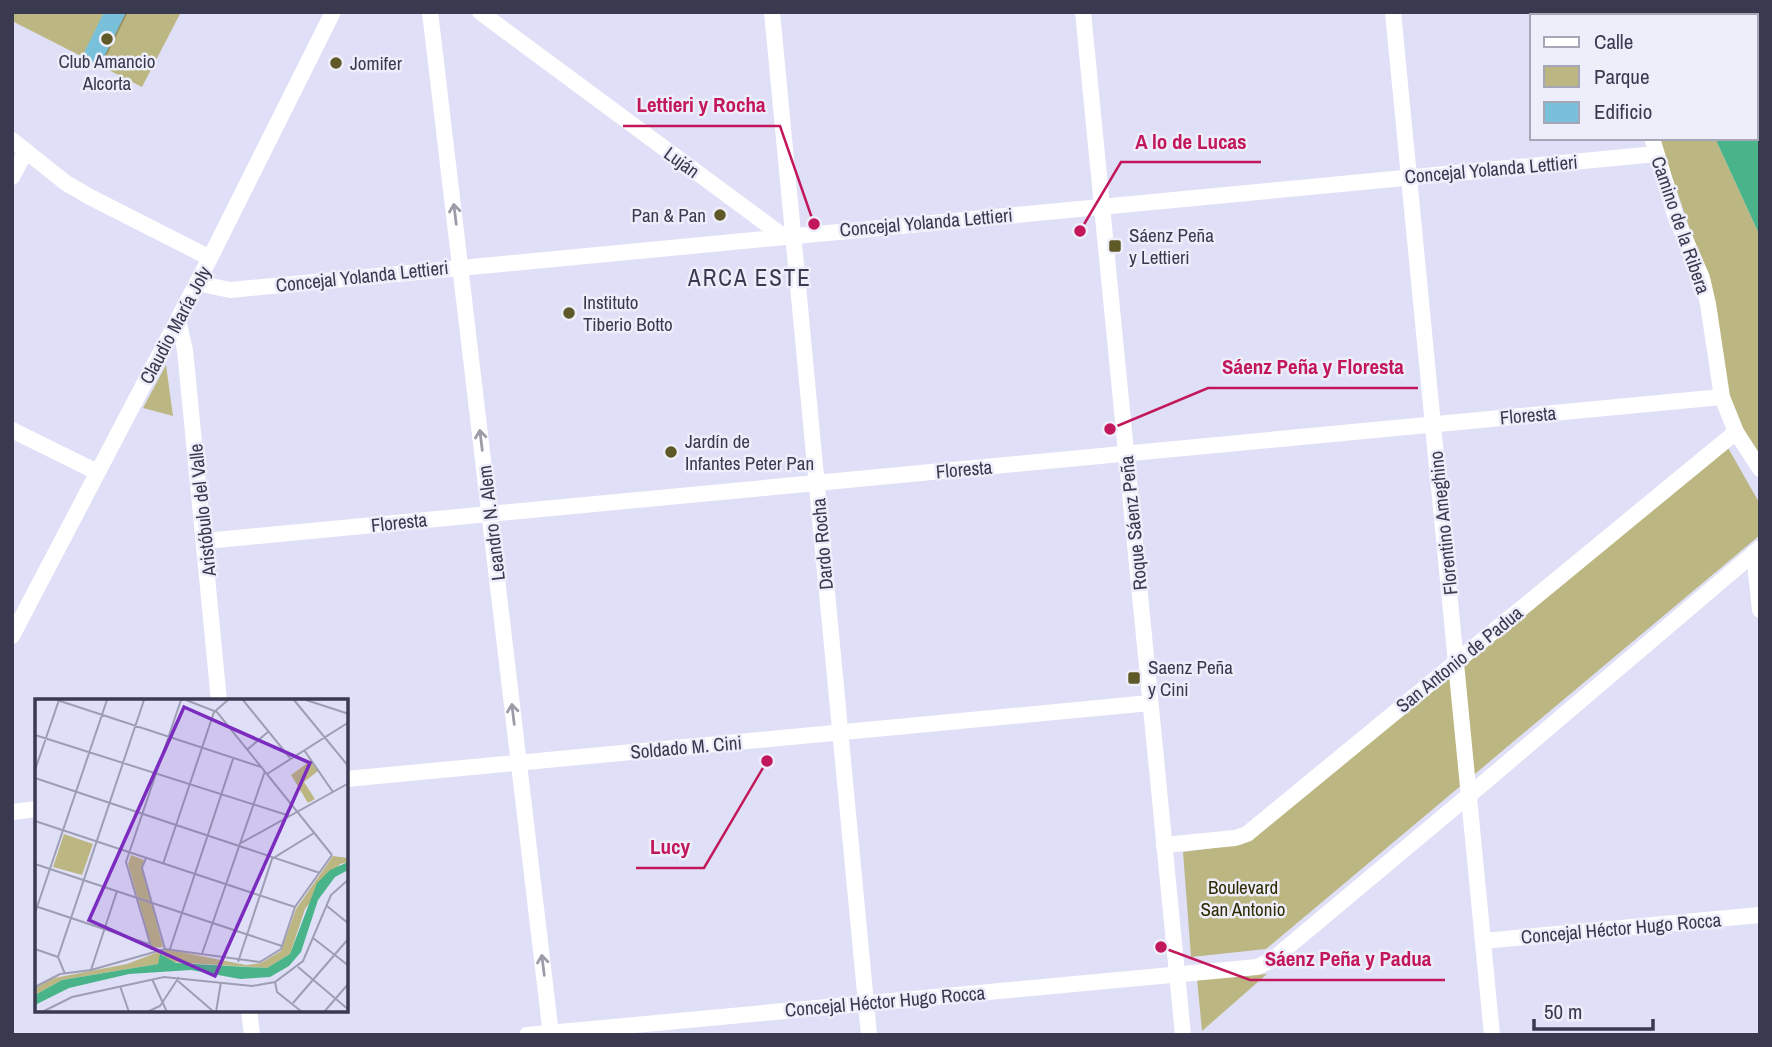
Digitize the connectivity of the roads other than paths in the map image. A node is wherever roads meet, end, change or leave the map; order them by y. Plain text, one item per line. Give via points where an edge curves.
1 (333, 12) edge
2 (430, 12) edge
3 (480, 12) edge
4 (772, 12) edge
5 (1083, 12) edge
6 (1393, 12) edge
7 (12, 140) edge
8 (1654, 146) edge
9 (26, 151) junction
10 (12, 177) edge
11 (1409, 177) junction
12 (1102, 206) junction
13 (787, 235) junction
14 (210, 258) junction
15 (461, 266) junction
16 (197, 284) junction
17 (178, 320) junction
18 (1722, 397) junction
19 (1433, 424) junction
20 (12, 430) edge
21 (1736, 432) junction
22 (1126, 453) junction
23 (1760, 469) edge
24 (97, 472) junction
25 (816, 482) junction
26 (490, 513) junction
27 (205, 541) junction
28 (1757, 550) edge
29 (1760, 610) edge
30 (12, 636) edge
31 (1457, 661) junction
32 (219, 699) edge
33 (1150, 703) junction
34 (840, 732) junction
35 (519, 763) junction
36 (348, 779) edge
37 (1469, 796) junction
38 (35, 809) edge
39 (12, 811) edge
40 (1164, 845) junction
41 (1760, 915) edge
42 (1483, 942) junction
43 (1177, 974) junction
44 (866, 1003) junction
45 (249, 1012) edge
46 (551, 1034) edge
47 (252, 1035) edge
48 (527, 1035) edge
49 (869, 1035) edge
50 (1182, 1035) edge
51 (1492, 1035) edge

1 - 14 street, Claudio María Joly
15 -> 2 street, Leandro N. Alem
3 - 13 street, Luján
4 - 13 street, Dardo Rocha
5 - 12 street, Roque Sáenz Peña
6 - 11 street, Florentino Ameghino
7 - 9 street
8 - 11 street, Concejal Yolanda Lettieri
8 - 18 street, Camino de la Ribera via 1676,218 1702,278
9 - 10 street
9 - 14 street via 90,197
11 - 12 street, Concejal Yolanda Lettieri
11 - 19 street, Florentino Ameghino
12 - 13 street, Concejal Yolanda Lettieri
12 - 22 street, Roque Sáenz Peña
13 - 15 street, Concejal Yolanda Lettieri
13 - 25 street, Dardo Rocha
14 - 16 street, Claudio María Joly
15 - 16 street, Concejal Yolanda Lettieri via 230,290
26 -> 15 street, Leandro N. Alem
16 - 17 street, Claudio María Joly
17 - 24 street, Claudio María Joly
17 - 27 street, Aristóbulo del Valle via 186,350
18 - 19 street, Floresta
18 - 21 street, Camino de la Ribera
19 - 22 street, Floresta
19 - 31 street, Florentino Ameghino
20 - 24 street
21 - 23 street, Camino de la Ribera
21 - 31 street, San Antonio de Padua
22 - 25 street, Floresta
22 - 33 street, Roque Sáenz Peña
24 - 30 street, Claudio María Joly
25 - 26 street, Floresta
25 - 34 street, Dardo Rocha
26 - 27 street, Floresta
35 -> 26 street, Leandro N. Alem
27 - 32 street, Aristóbulo del Valle
28 - 29 street
28 - 37 street
31 - 37 street, Florentino Ameghino
31 - 40 street, San Antonio de Padua via 1247,834
33 - 34 street, Soldado M. Cini
33 - 40 street, Roque Sáenz Peña
34 - 35 street, Soldado M. Cini
34 - 44 street, Dardo Rocha
35 - 36 street, Soldado M. Cini
46 -> 35 street, Leandro N. Alem
37 - 42 street, Florentino Ameghino
37 - 43 street, Concejal Héctor Hugo Rocca via 1272,960 1258,967
38 - 39 street
40 - 43 street, Roque Sáenz Peña
41 - 42 street, Concejal Héctor Hugo Rocca
42 - 51 street, Florentino Ameghino
43 - 44 street, Concejal Héctor Hugo Rocca
43 - 50 street, Roque Sáenz Peña
44 - 46 street, Concejal Héctor Hugo Rocca
44 - 49 street, Dardo Rocha
45 - 47 street
46 - 48 street, Concejal Héctor Hugo Rocca

